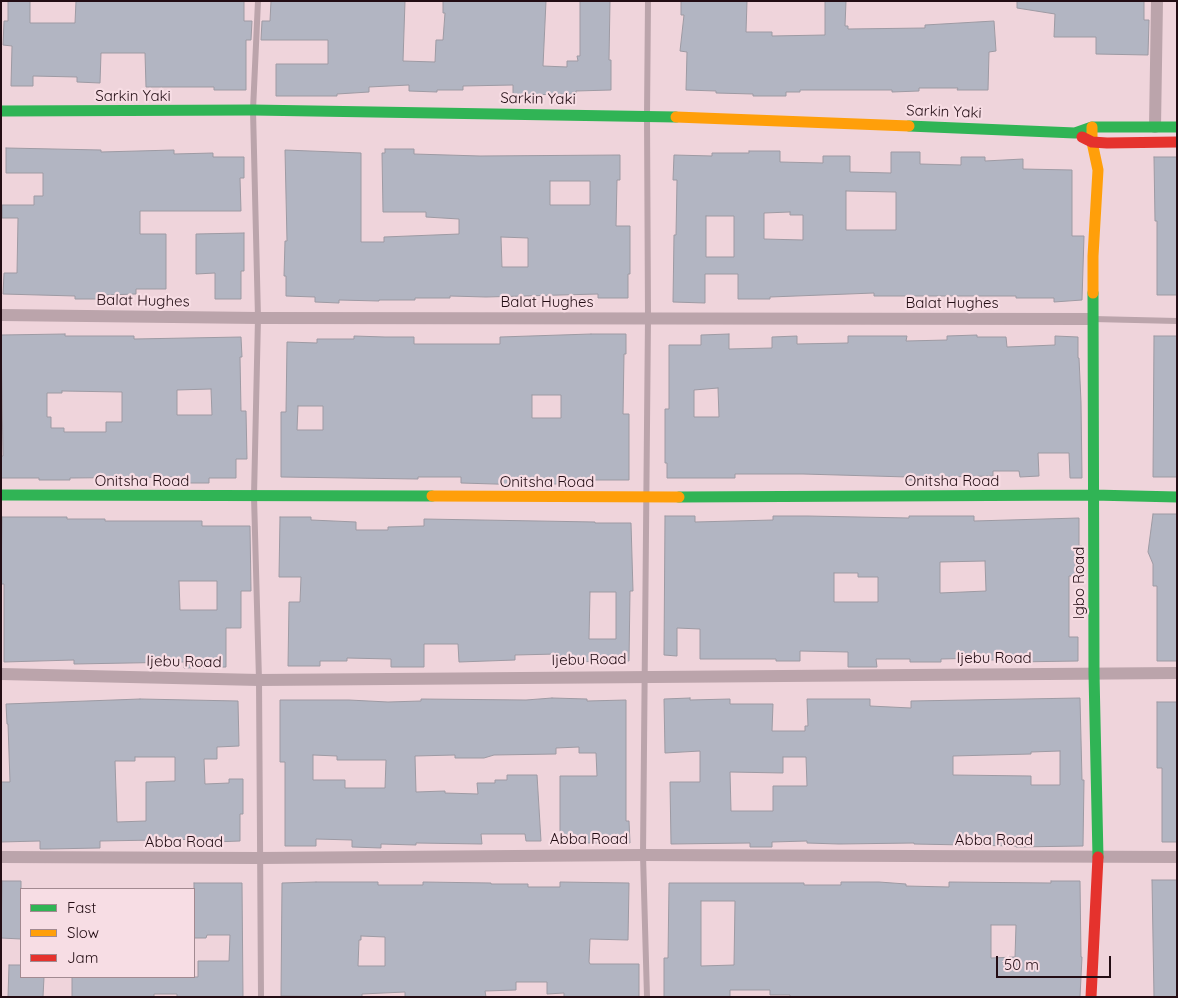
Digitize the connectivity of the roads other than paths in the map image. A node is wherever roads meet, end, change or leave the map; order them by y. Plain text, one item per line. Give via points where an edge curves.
1 (258, 1) edge
2 (648, 1) edge
3 (1157, 1) edge
4 (254, 110) junction
5 (1, 111) edge
6 (647, 116) junction
7 (1092, 127) junction
8 (1106, 127) junction
9 (1155, 127) junction
10 (1177, 127) edge
11 (1075, 133) junction
12 (1092, 142) junction
13 (1177, 142) edge
14 (1107, 143) junction
15 (1098, 170) junction
16 (1, 315) edge
17 (258, 318) junction
18 (648, 318) junction
19 (1093, 319) junction
20 (1177, 321) edge
21 (1, 495) edge
22 (1093, 495) junction
23 (254, 496) junction
24 (645, 497) junction
25 (1177, 497) edge
26 (1177, 673) edge
27 (1, 674) edge
28 (1094, 674) junction
29 (644, 676) junction
30 (259, 680) junction
31 (643, 855) junction
32 (1098, 856) junction
33 (1, 857) edge
34 (1177, 857) edge
35 (260, 858) junction
36 (261, 997) edge
37 (647, 997) edge
38 (1091, 997) edge

1 - 4 lane
2 - 6 lane
3 - 9 street
4 - 5 street, Sarkin Yaki
4 - 6 street, Sarkin Yaki
4 - 17 lane
6 - 11 street, Sarkin Yaki
6 - 18 lane
7 - 8 street, Sarkin Yaki
7 - 11 street, Sarkin Yaki
7 - 12 street, Igbo Road
8 - 9 street, Sarkin Yaki
8 - 14 street
9 - 10 street, Sarkin Yaki
11 - 12 street, Sarkin Yaki
12 - 14 street
12 - 15 street, Igbo Road
13 - 14 street
14 - 15 street, Igbo Road
15 - 19 street, Igbo Road
16 - 17 street, Balat Hughes
17 - 18 street, Balat Hughes
17 - 23 lane
18 - 19 street, Balat Hughes
18 - 24 lane
19 - 20 lane
19 - 22 street, Igbo Road
21 - 23 street, Onitsha Road
22 - 24 street, Onitsha Road
22 - 25 street, Onitsha Road
22 - 28 street, Igbo Road
23 - 24 street, Onitsha Road
23 - 30 lane
24 - 29 lane
26 - 28 street, Ijebu Road
27 - 30 street, Ijebu Road
28 - 29 street, Ijebu Road
28 - 32 street, Igbo Road
29 - 30 street, Ijebu Road
29 - 31 lane
30 - 35 lane
31 - 32 street, Abba Road
31 - 35 street, Abba Road
31 - 37 lane
32 - 34 street, Abba Road
32 - 38 street, Igbo Road
33 - 35 street, Abba Road
35 - 36 lane

